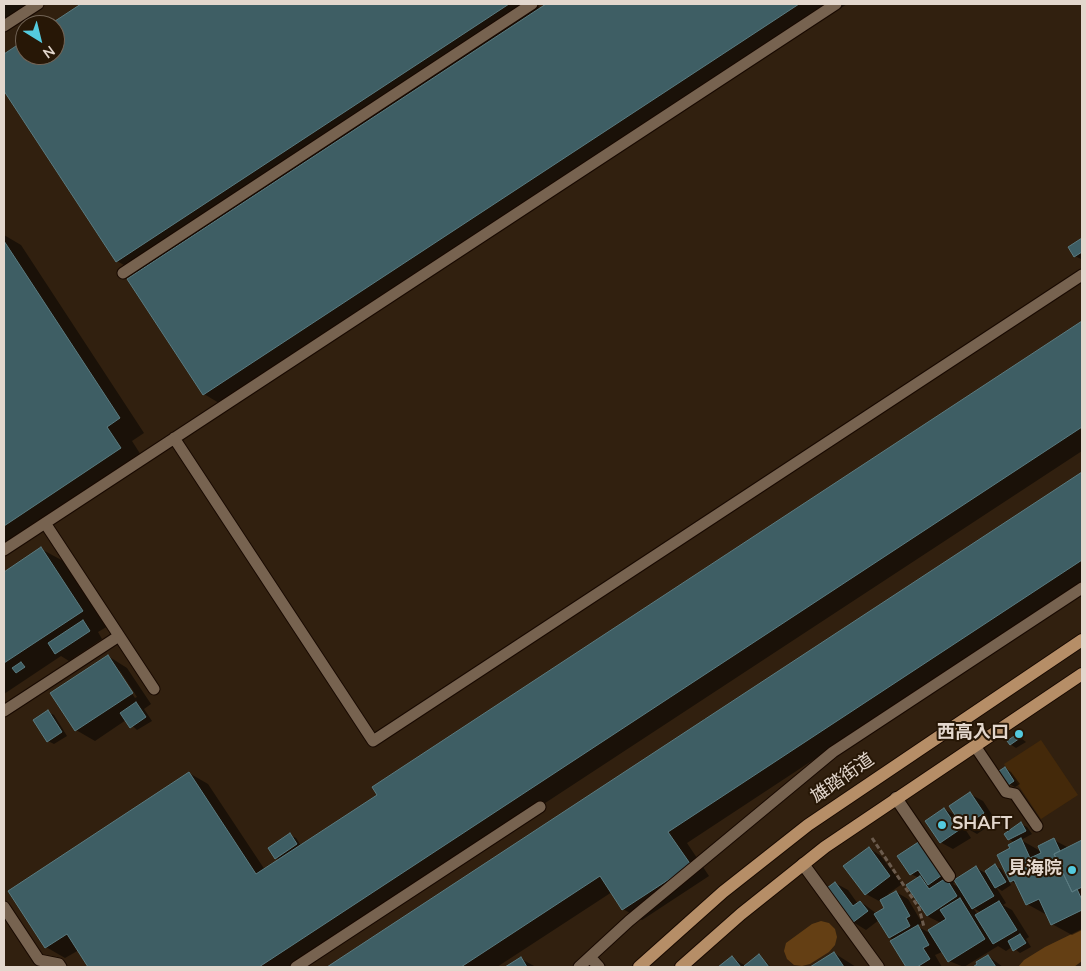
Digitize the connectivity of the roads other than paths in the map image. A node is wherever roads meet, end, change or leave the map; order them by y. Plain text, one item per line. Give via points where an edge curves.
1 (38, 4) edge
2 (532, 4) edge
3 (836, 4) edge
4 (4, 26) edge
5 (123, 273) dead end
6 (1082, 275) edge
7 (174, 438) junction
8 (45, 523) junction
9 (4, 550) edge
10 (1082, 588) edge
11 (119, 636) junction
12 (1082, 640) edge
13 (1082, 674) edge
14 (154, 689) dead end
15 (4, 711) edge
16 (974, 746) junction
17 (896, 798) junction
18 (540, 807) dead end
19 (1037, 826) dead end
20 (803, 864) junction
21 (949, 876) dead end
22 (4, 907) edge
23 (590, 957) junction
24 (61, 967) edge
25 (296, 967) edge
26 (579, 967) edge
27 (599, 967) edge
28 (639, 967) edge
29 (681, 967) edge
30 (878, 967) edge

1 - 4 lane
2 - 5 lane
3 - 7 lane
6 - 7 lane via 372,741
7 - 8 lane
8 - 9 lane
8 - 11 lane
10 - 23 lane via 833,752 628,921
11 - 14 lane
11 - 15 lane
12 - 28 main road, 雄踏街道 via 808,825 723,892
13 - 16 main road
16 - 17 main road
16 - 19 lane via 1006,792 1016,794
17 - 20 main road
17 - 21 street
18 - 25 lane
20 - 29 main road
20 - 30 street
22 - 24 lane via 39,960
23 - 26 lane
23 - 27 lane

